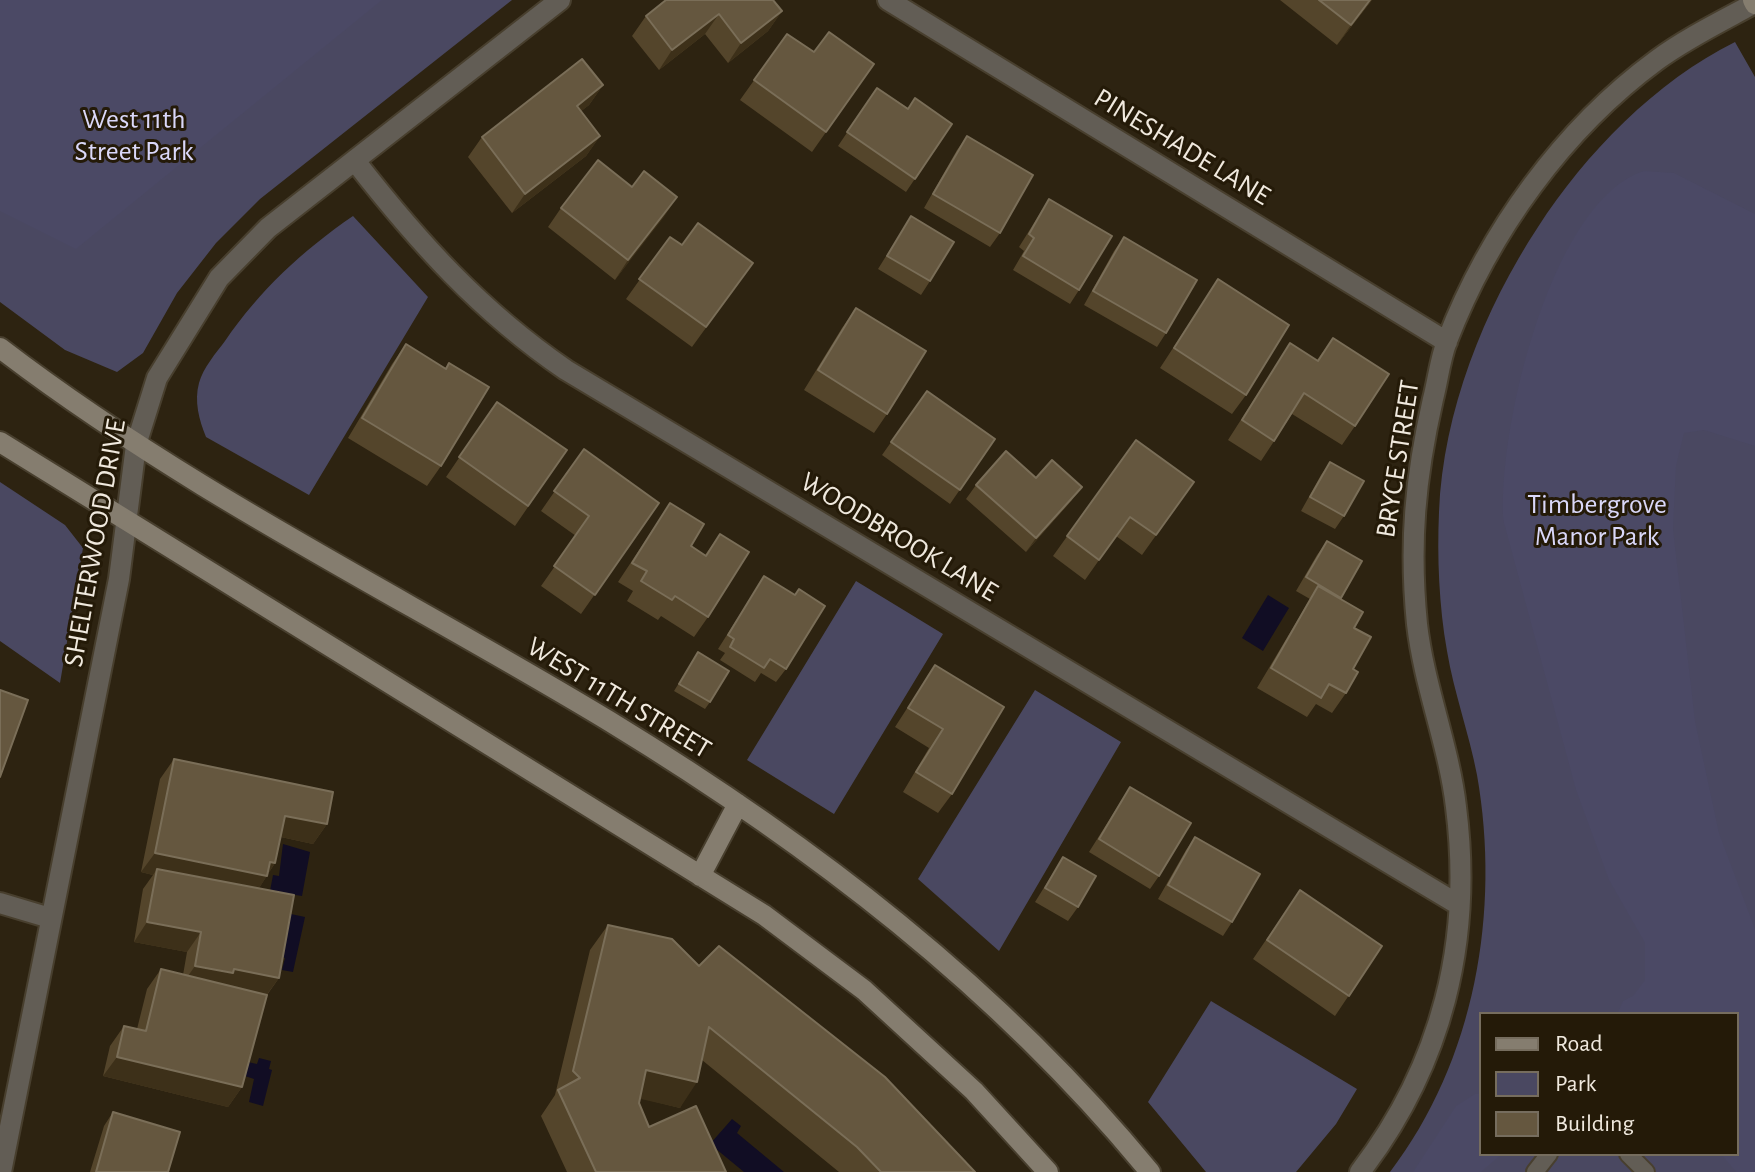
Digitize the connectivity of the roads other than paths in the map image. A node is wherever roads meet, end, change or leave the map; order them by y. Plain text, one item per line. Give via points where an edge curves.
1 (560, 0) edge
2 (888, 0) edge
3 (1754, 2) edge
4 (355, 161) junction
5 (1447, 342) junction
6 (0, 348) edge
7 (0, 442) edge
8 (136, 445) junction
9 (126, 523) junction
10 (738, 804) junction
11 (700, 876) junction
12 (0, 903) edge
13 (1459, 905) junction
14 (50, 918) junction
15 (1547, 1156) edge
16 (1630, 1156) edge
17 (1, 1172) edge
18 (1048, 1172) edge
19 (1150, 1172) edge
20 (1360, 1172) edge
21 (1535, 1172) edge
22 (1646, 1172) edge

1 - 4 street, SHELTERWOOD DRIVE
2 - 5 street, PINESHADE LANE
3 - 5 street, BRYCE STREET via 1658,60 1610,99 1549,163 1500,233
4 - 8 street, SHELTERWOOD DRIVE via 268,228 219,278 157,378
4 - 13 street, WOODBROOK LANE via 457,283 515,335 566,370
5 - 13 street, BRYCE STREET via 1424,439 1411,546 1418,629 1456,805
6 - 8 main road, WEST 11TH STREET
7 - 9 main road
8 - 9 street, SHELTERWOOD DRIVE
8 - 10 main road, WEST 11TH STREET via 610,722
9 - 11 main road
9 - 14 street, SHELTERWOOD DRIVE
10 - 11 main road
10 - 19 main road, WEST 11TH STREET via 826,866 1001,1009
11 - 18 main road via 764,915 864,990 974,1091
12 - 14 street
13 - 20 street, BRYCE STREET via 1442,1019 1409,1095
14 - 17 street, SHELTERWOOD DRIVE
15 - 21 lane
16 - 22 lane

